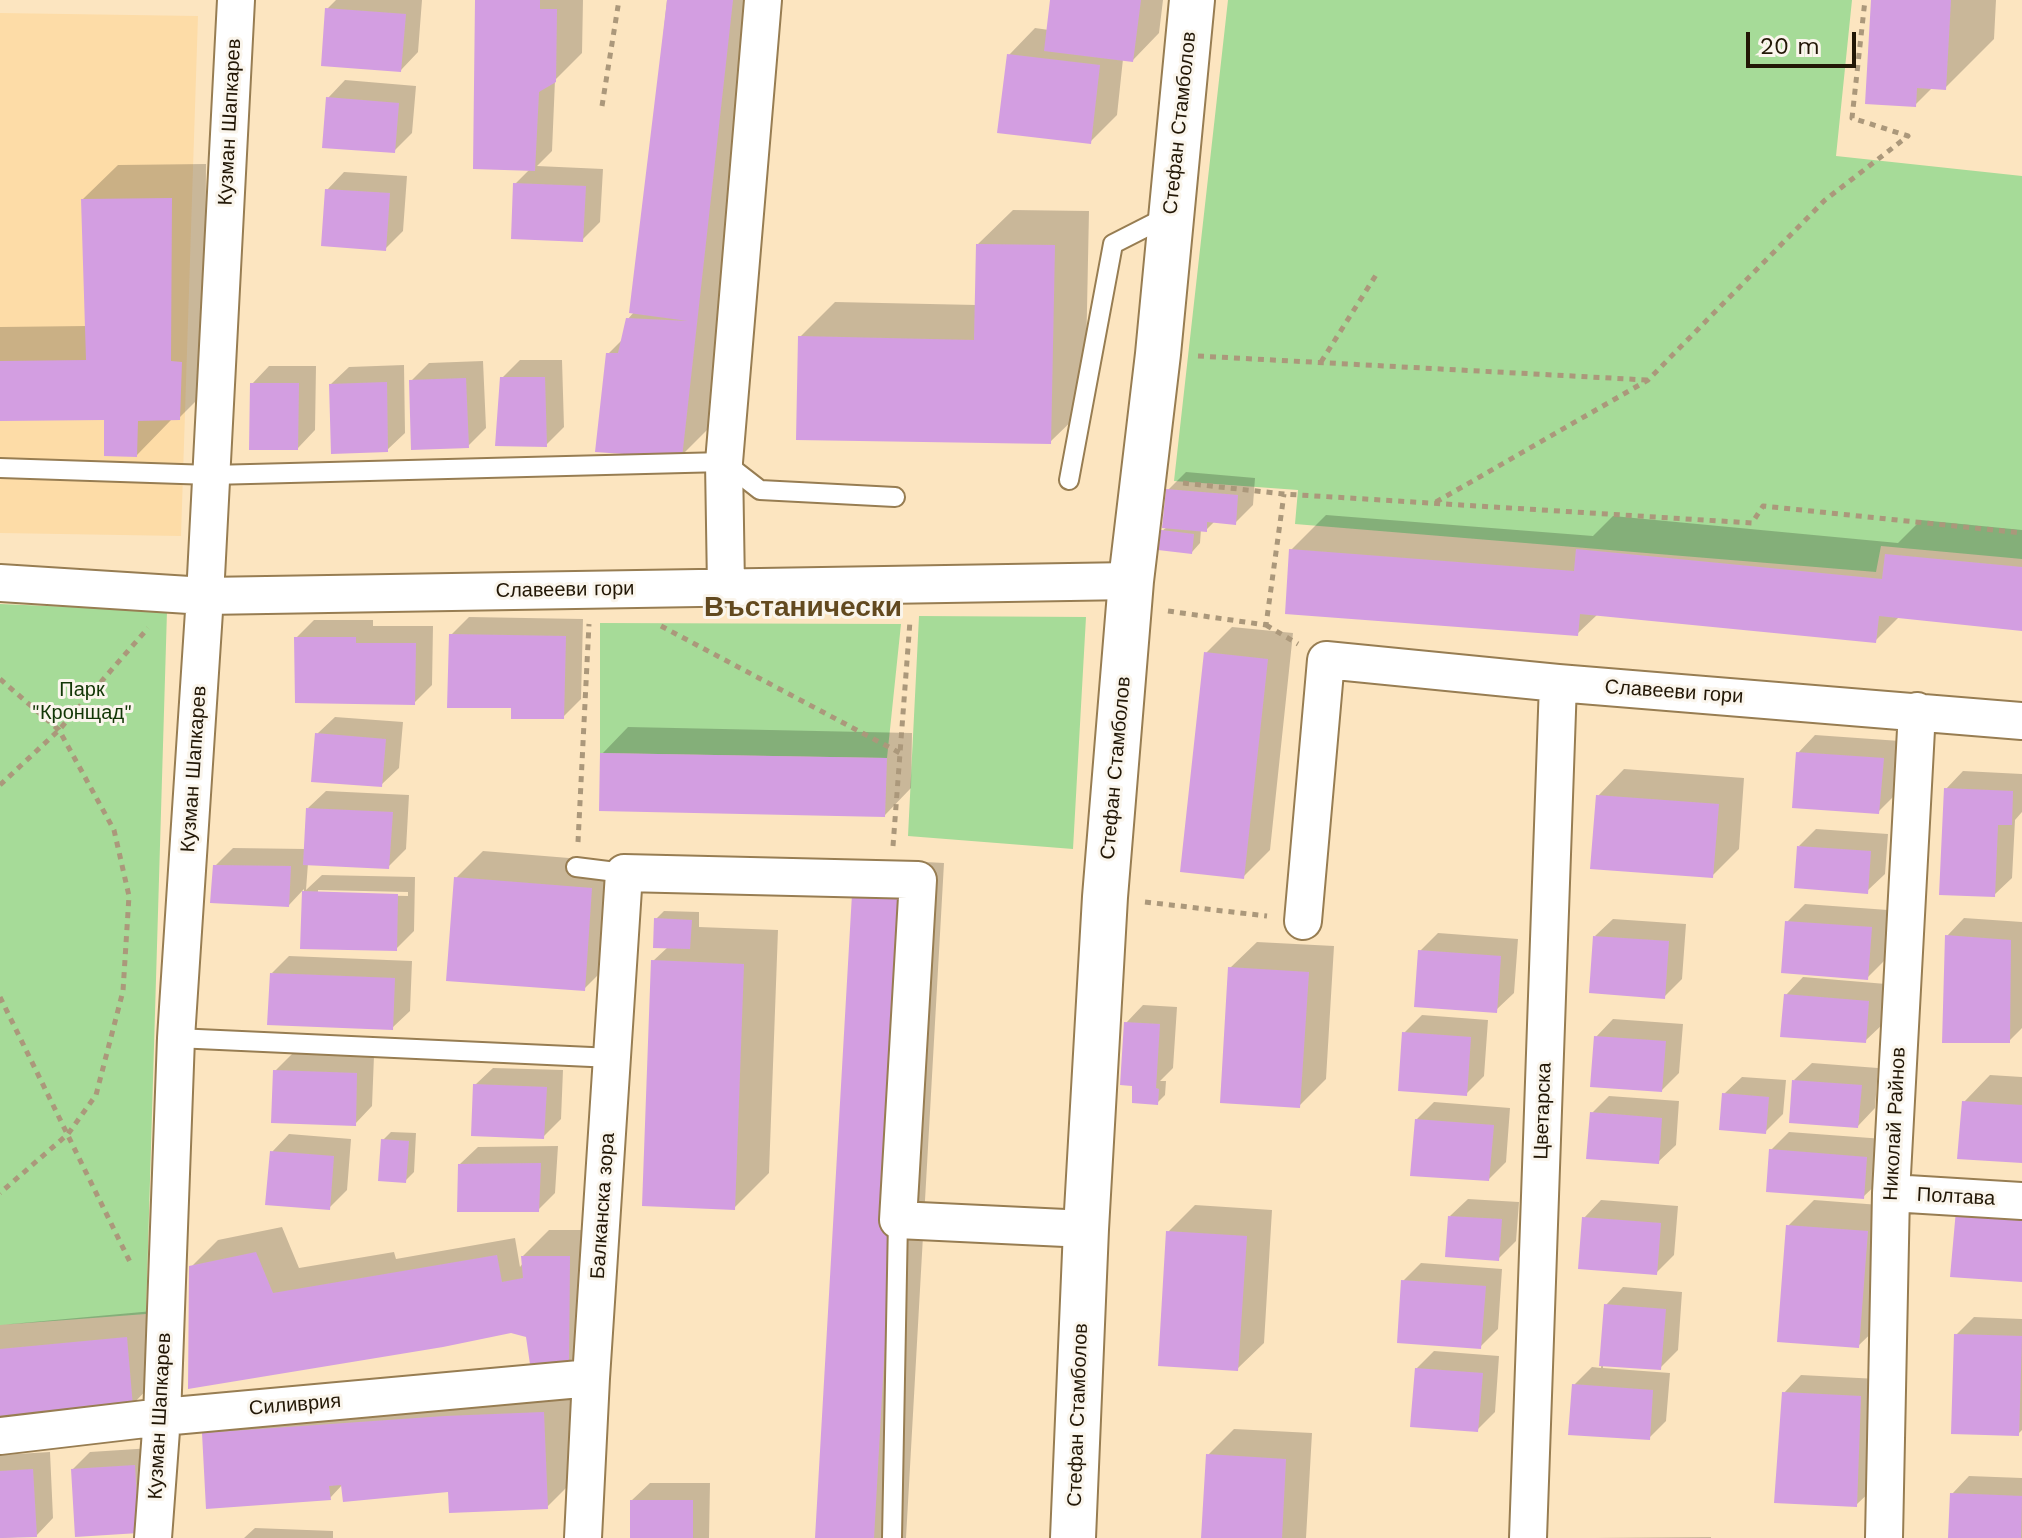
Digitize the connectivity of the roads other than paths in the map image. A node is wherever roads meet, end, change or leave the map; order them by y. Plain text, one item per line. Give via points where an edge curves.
1 (236, 0) edge
2 (763, 0) edge
3 (1192, 0) edge
4 (1170, 215) junction
5 (724, 462) junction
6 (0, 468) edge
7 (211, 475) junction
8 (1069, 480) dead end
9 (895, 497) dead end
10 (0, 583) edge
11 (726, 587) junction
12 (1130, 593) junction
13 (205, 596) junction
14 (1558, 683) junction
15 (1917, 711) junction
16 (2022, 721) edge
17 (576, 867) road end
18 (624, 873) junction
19 (1303, 921) road end
20 (176, 1038) junction
21 (613, 1058) junction
22 (1891, 1193) junction
23 (2022, 1201) edge
24 (898, 1220) junction
25 (1086, 1229) junction
26 (591, 1378) junction
27 (162, 1417) junction
28 (0, 1436) edge
29 (153, 1538) edge
30 (583, 1538) edge
31 (892, 1538) edge
32 (1073, 1538) edge
33 (1528, 1538) edge
34 (1884, 1538) edge

1 - 7 street, Кузман Шапкарев
2 - 5 street
3 - 4 street, Стефан Стамболов
4 - 8 lane via 1113,244
4 - 12 street, Стефан Стамболов
5 - 7 lane
5 - 9 lane via 760,490
5 - 11 street
6 - 7 lane
7 - 13 street, Кузман Шапкарев
10 - 13 street, Славееви гори
11 - 12 street, Славееви гори via 913,584
11 - 13 street, Славееви гори
12 - 25 street, Стефан Стамболов
13 - 20 street, Кузман Шапкарев
14 - 15 street, Славееви гори
14 - 19 street, Славееви гори via 1326,660
14 - 33 street, Цветарска
15 - 16 street, Славееви гори
15 - 22 street, Николай Райнов
17 - 18 lane
18 - 21 street, Балканска зора
18 - 24 street via 918,880
20 - 21 lane
20 - 27 street, Кузман Шапкарев
21 - 26 street, Балканска зора
22 - 23 street, Полтава
22 - 34 street, Николай Райнов
24 - 25 street
24 - 31 lane
25 - 32 street, Стефан Стамболов
26 - 27 street, Силиврия
26 - 30 street, Балканска зора
27 - 28 street, Силиврия
27 - 29 street, Кузман Шапкарев

